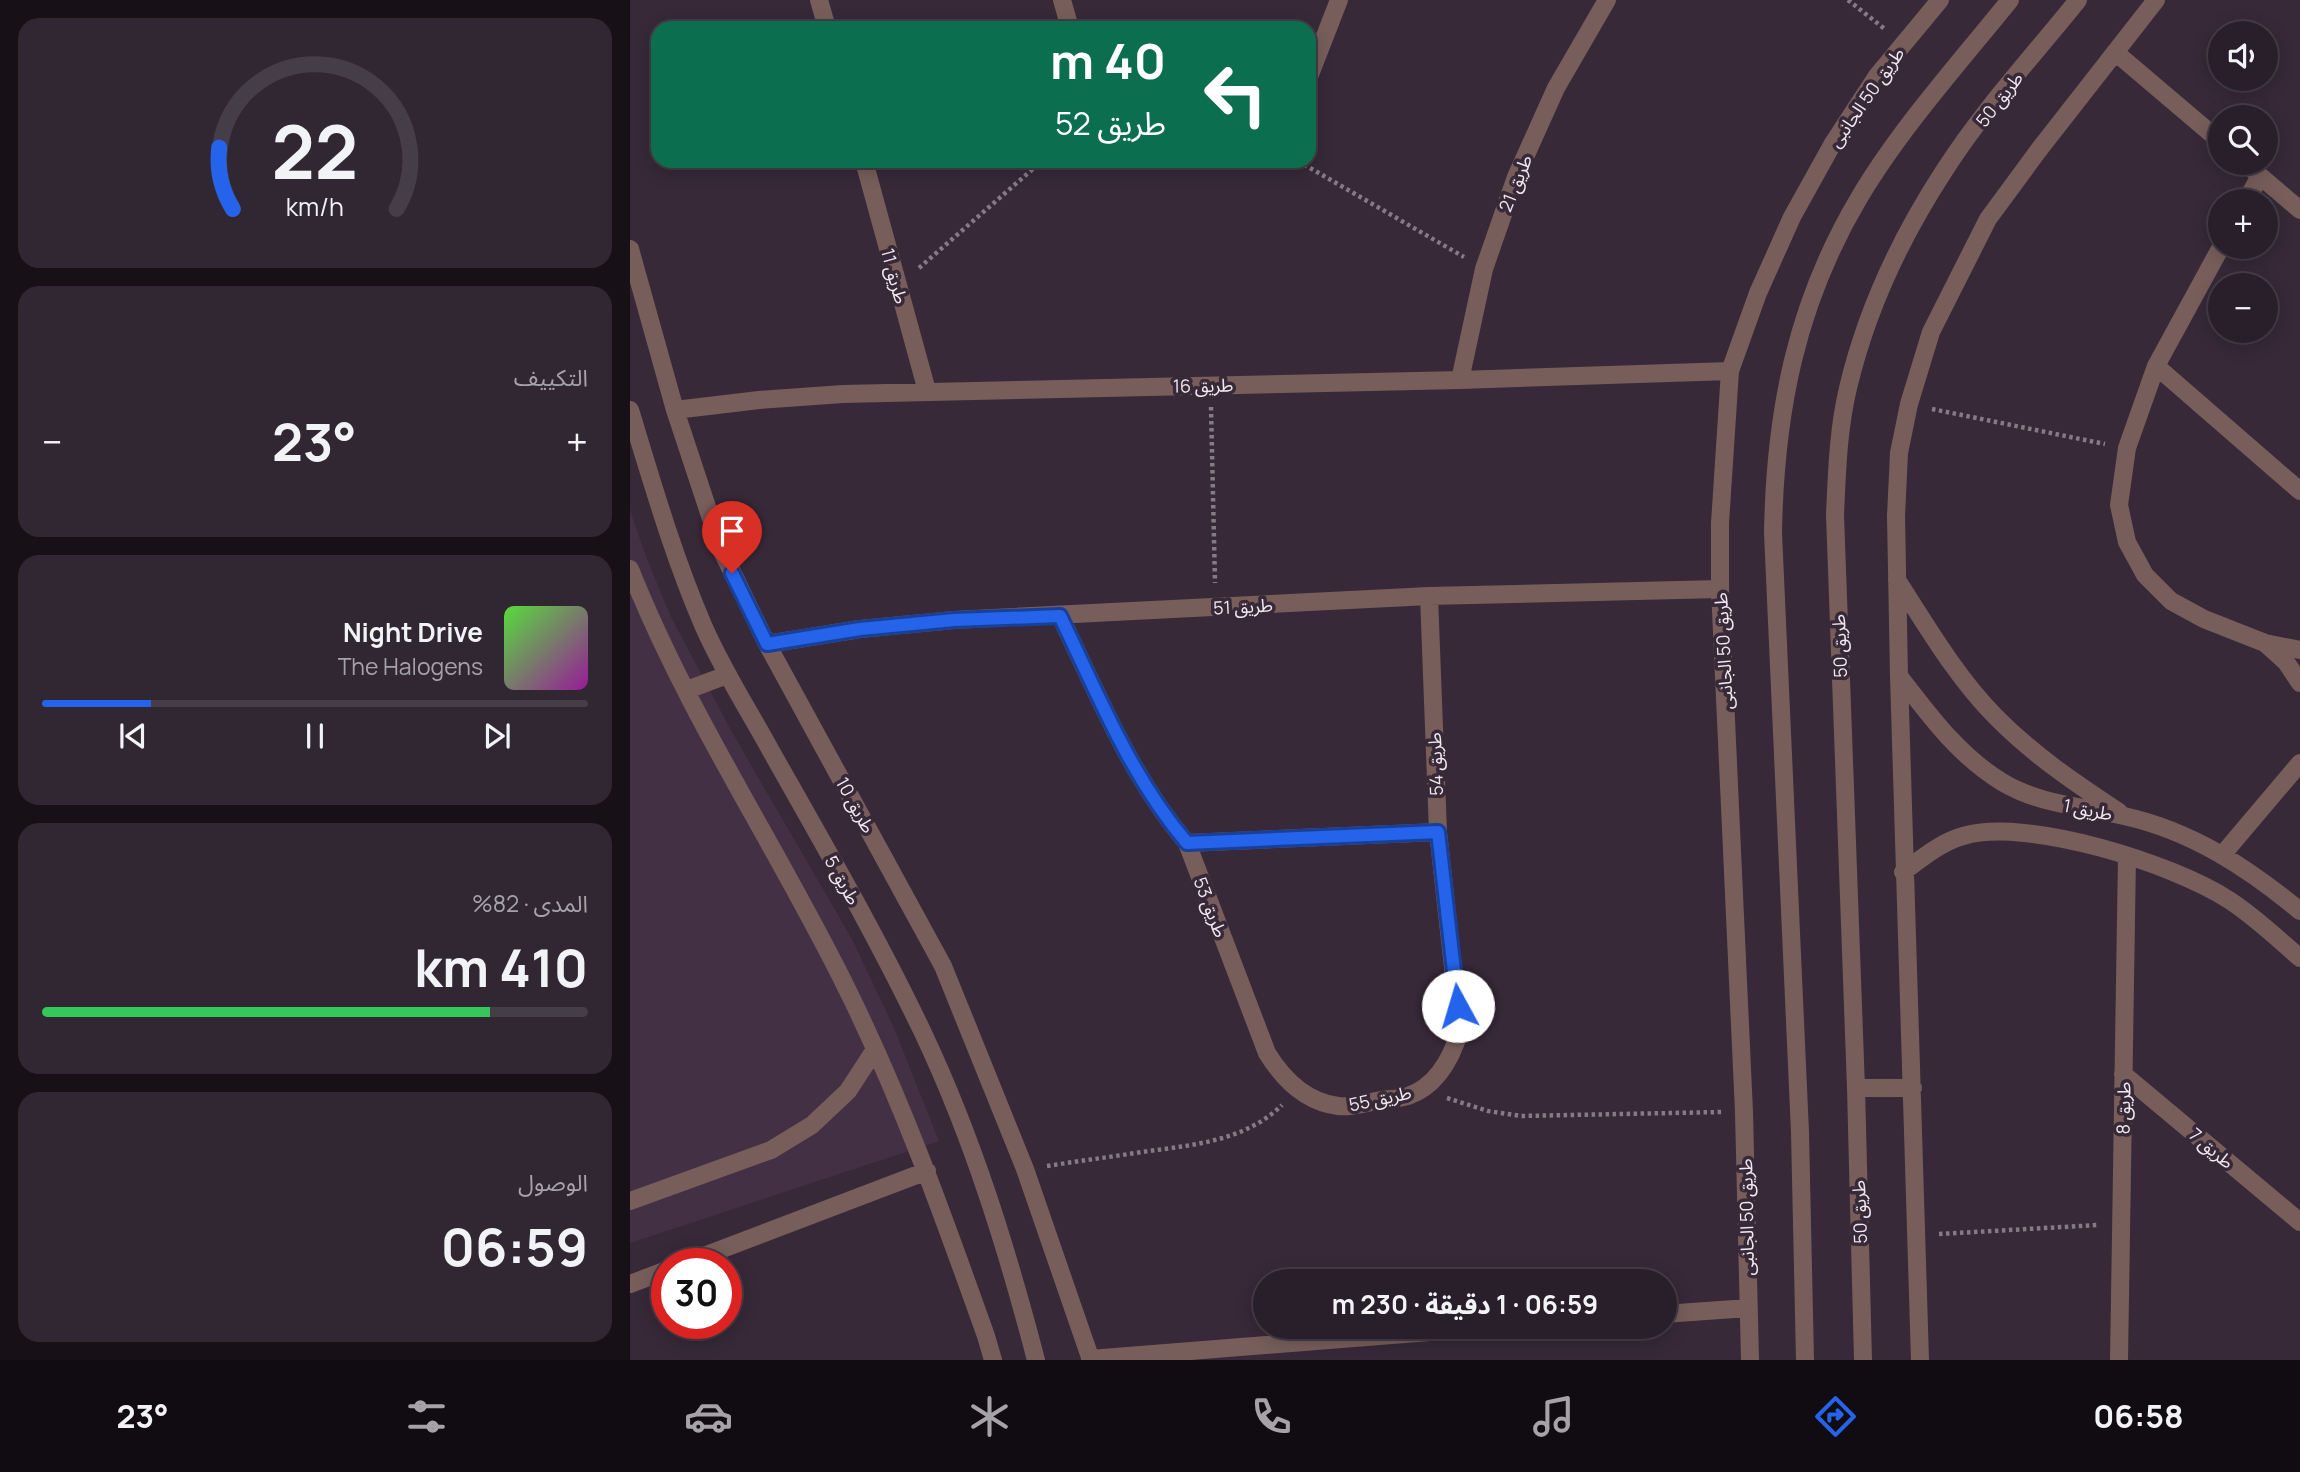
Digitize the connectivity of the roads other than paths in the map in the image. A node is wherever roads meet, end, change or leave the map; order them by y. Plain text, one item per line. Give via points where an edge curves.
1 (819, 0) edge
2 (1062, 0) edge
3 (1607, 0) edge
4 (1940, 0) edge
5 (2010, 0) edge
6 (2078, 0) edge
7 (2156, 0) edge
8 (1337, 1) edge
9 (825, 21) edge
10 (1068, 21) edge
11 (2115, 52) junction
12 (1316, 58) edge
13 (2208, 131) edge
14 (866, 168) edge
15 (2260, 176) joint
16 (2253, 189) edge
17 (2300, 210) edge
18 (630, 249) edge
19 (2214, 259) edge
20 (2156, 366) junction
21 (1730, 371) junction
22 (1460, 380) junction
23 (927, 391) junction
24 (630, 410) edge
25 (675, 410) junction
26 (2300, 491) edge
27 (630, 569) edge
28 (1897, 579) junction
29 (1720, 589) junction
30 (1429, 596) junction
31 (1060, 616) junction
32 (2265, 643) junction
33 (767, 644) junction
34 (2300, 650) edge
35 (727, 675) junction
36 (1899, 676) junction
37 (2300, 683) edge
38 (687, 690) junction
39 (2300, 763) edge
40 (2125, 816) junction
41 (1438, 832) junction
42 (1187, 843) junction
43 (2223, 854) junction
44 (2127, 856) junction
45 (1903, 872) junction
46 (2300, 911) edge
47 (2300, 958) edge
48 (874, 1051) junction
49 (2123, 1074) junction
50 (1424, 1087) joint
51 (1856, 1088) junction
52 (1913, 1088) junction
53 (1297, 1089) joint
54 (927, 1171) junction
55 (630, 1201) edge
56 (2300, 1222) edge
57 (725, 1248) edge
58 (651, 1276) edge
59 (630, 1284) edge
60 (1748, 1308) junction
61 (1677, 1313) edge
62 (1342, 1339) edge
63 (1091, 1359) edge
64 (993, 1360) edge
65 (1036, 1360) edge
66 (1750, 1360) edge
67 (1805, 1360) edge
68 (1863, 1360) edge
69 (1920, 1360) edge
70 (2119, 1360) edge

1 - 9 street
2 - 10 street
3 - 22 street, طريق 21 via 1556,89 1516,177 1484,269
4 - 21 street, طريق 50 الجانبى via 1877,76 1832,145 1758,293
5 - 67 street via 1891,150 1859,198 1809,304 1780,417 1773,533
6 - 51 street, طريق 50 via 1944,171 1889,271 1847,389 1835,515
7 - 11 street
8 - 12 street
11 - 13 street
11 - 28 street via 1988,219 1931,332 1899,453
14 - 23 street, طريق 11
15 - 16 street
15 - 17 street
18 - 25 street, طريق 10
19 - 20 street
20 - 26 street
20 - 32 street via 2127,448 2119,505 2127,542 2145,575 2171,601
21 - 22 street, طريق 16
21 - 29 street, طريق 50 الجانبى
22 - 23 street, طريق 16
23 - 25 street, طريق 16 via 759,400
24 - 35 street, طريق 5 via 683,575
25 - 33 street, طريق 10 via 721,549
27 - 38 street
28 - 36 street
28 - 40 street via 1944,652 1994,715 2056,771
29 - 30 street, طريق 51
29 - 60 street, طريق 50 الجانبى via 1744,1112
30 - 31 street, طريق 51
30 - 41 street, طريق 54
31 - 33 street, طريق 51 via 954,620
31 - 42 street, طريق 53 via 1135,771
32 - 34 street
32 - 37 street
33 - 63 street, طريق 10 via 943,966 1025,1169
35 - 38 street
35 - 65 street, طريق 5 via 886,957 925,1038 992,1205
36 - 40 street, طريق 1 via 1947,738 2004,783 2073,808
36 - 45 street
38 - 48 street via 847,988
39 - 43 street
40 - 43 street, طريق 1 via 2175,831
41 - 42 street
41 - 50 street, طريق 54 via 1460,1030 1453,1052
42 - 53 street, طريق 53 via 1267,1053
43 - 46 street, طريق 1
44 - 45 street, طريق 1 via 2004,831 1963,836
44 - 47 street, طريق 1 via 2190,878 2231,901
44 - 49 street, طريق 8
45 - 52 street
48 - 54 street
48 - 55 street via 848,1091 812,1125 771,1150
49 - 56 street, طريق 7
49 - 70 street, طريق 8
50 - 53 street, طريق 55 via 1409,1096 1340,1107
51 - 52 street
51 - 68 street, طريق 50
52 - 69 street
54 - 57 street
54 - 64 street
58 - 59 street
60 - 61 street
60 - 66 street, طريق 50 الجانبى
62 - 63 street

